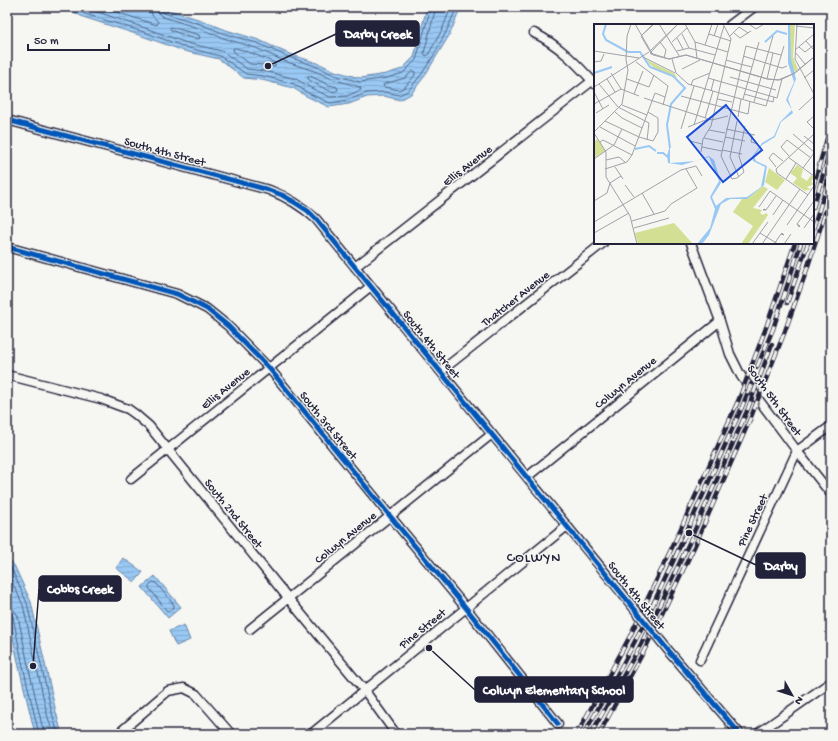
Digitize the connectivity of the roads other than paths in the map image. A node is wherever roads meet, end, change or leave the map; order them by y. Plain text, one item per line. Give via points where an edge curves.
1 (754, 7) edge
2 (731, 24) edge
3 (534, 33) dead end
4 (594, 83) edge
5 (7, 120) edge
6 (602, 244) edge
7 (691, 244) edge
8 (7, 247) edge
9 (356, 267) junction
10 (371, 286) junction
11 (720, 321) junction
12 (269, 368) junction
13 (441, 371) junction
14 (7, 375) edge
15 (831, 426) edge
16 (492, 434) junction
17 (168, 450) junction
18 (797, 451) junction
19 (527, 477) junction
20 (131, 479) dead end
21 (831, 494) edge
22 (390, 516) junction
23 (567, 526) junction
24 (288, 598) junction
25 (466, 608) junction
26 (250, 629) dead end
27 (700, 660) dead end
28 (831, 682) edge
29 (364, 691) junction
30 (558, 724) dead end
31 (118, 734) edge
32 (231, 734) edge
33 (312, 734) edge
34 (396, 734) edge
35 (740, 734) edge
36 (757, 734) edge

1 - 2 street
3 - 4 street via 565,53
4 - 9 street, Ellis Avenue
5 - 9 street, South 4th Street via 282,194 308,211
6 - 13 street, Thatcher Avenue
7 - 11 street, South 5th Street
8 - 12 street, South 3rd Street via 177,294 207,309 228,326
9 - 10 street, South 4th Street
10 - 12 street, Ellis Avenue
10 - 13 street, South 4th Street
11 - 18 street, South 5th Street via 730,354 741,376
11 - 19 street, Colwyn Avenue
12 - 17 street, Ellis Avenue
12 - 22 street, South 3rd Street
13 - 16 street, South 4th Street
14 - 17 street, South 2nd Street via 101,399 128,409 149,426
15 - 18 street, Pine Street
16 - 19 street, South 4th Street
16 - 22 street, Colwyn Avenue
17 - 20 street, Ellis Avenue
17 - 24 street, South 2nd Street
18 - 21 street, South 5th Street
18 - 27 street, Pine Street
19 - 23 street, South 4th Street
22 - 24 street, Colwyn Avenue
22 - 25 street, South 3rd Street
23 - 25 street, Pine Street
23 - 35 street, South 4th Street, bridge
24 - 26 street, Colwyn Avenue
24 - 29 street, South 2nd Street
25 - 29 street, Pine Street
25 - 30 street, South 3rd Street
28 - 36 street
29 - 33 street, Pine Street
29 - 34 street, South 2nd Street
31 - 32 street via 168,691 184,688 196,694

